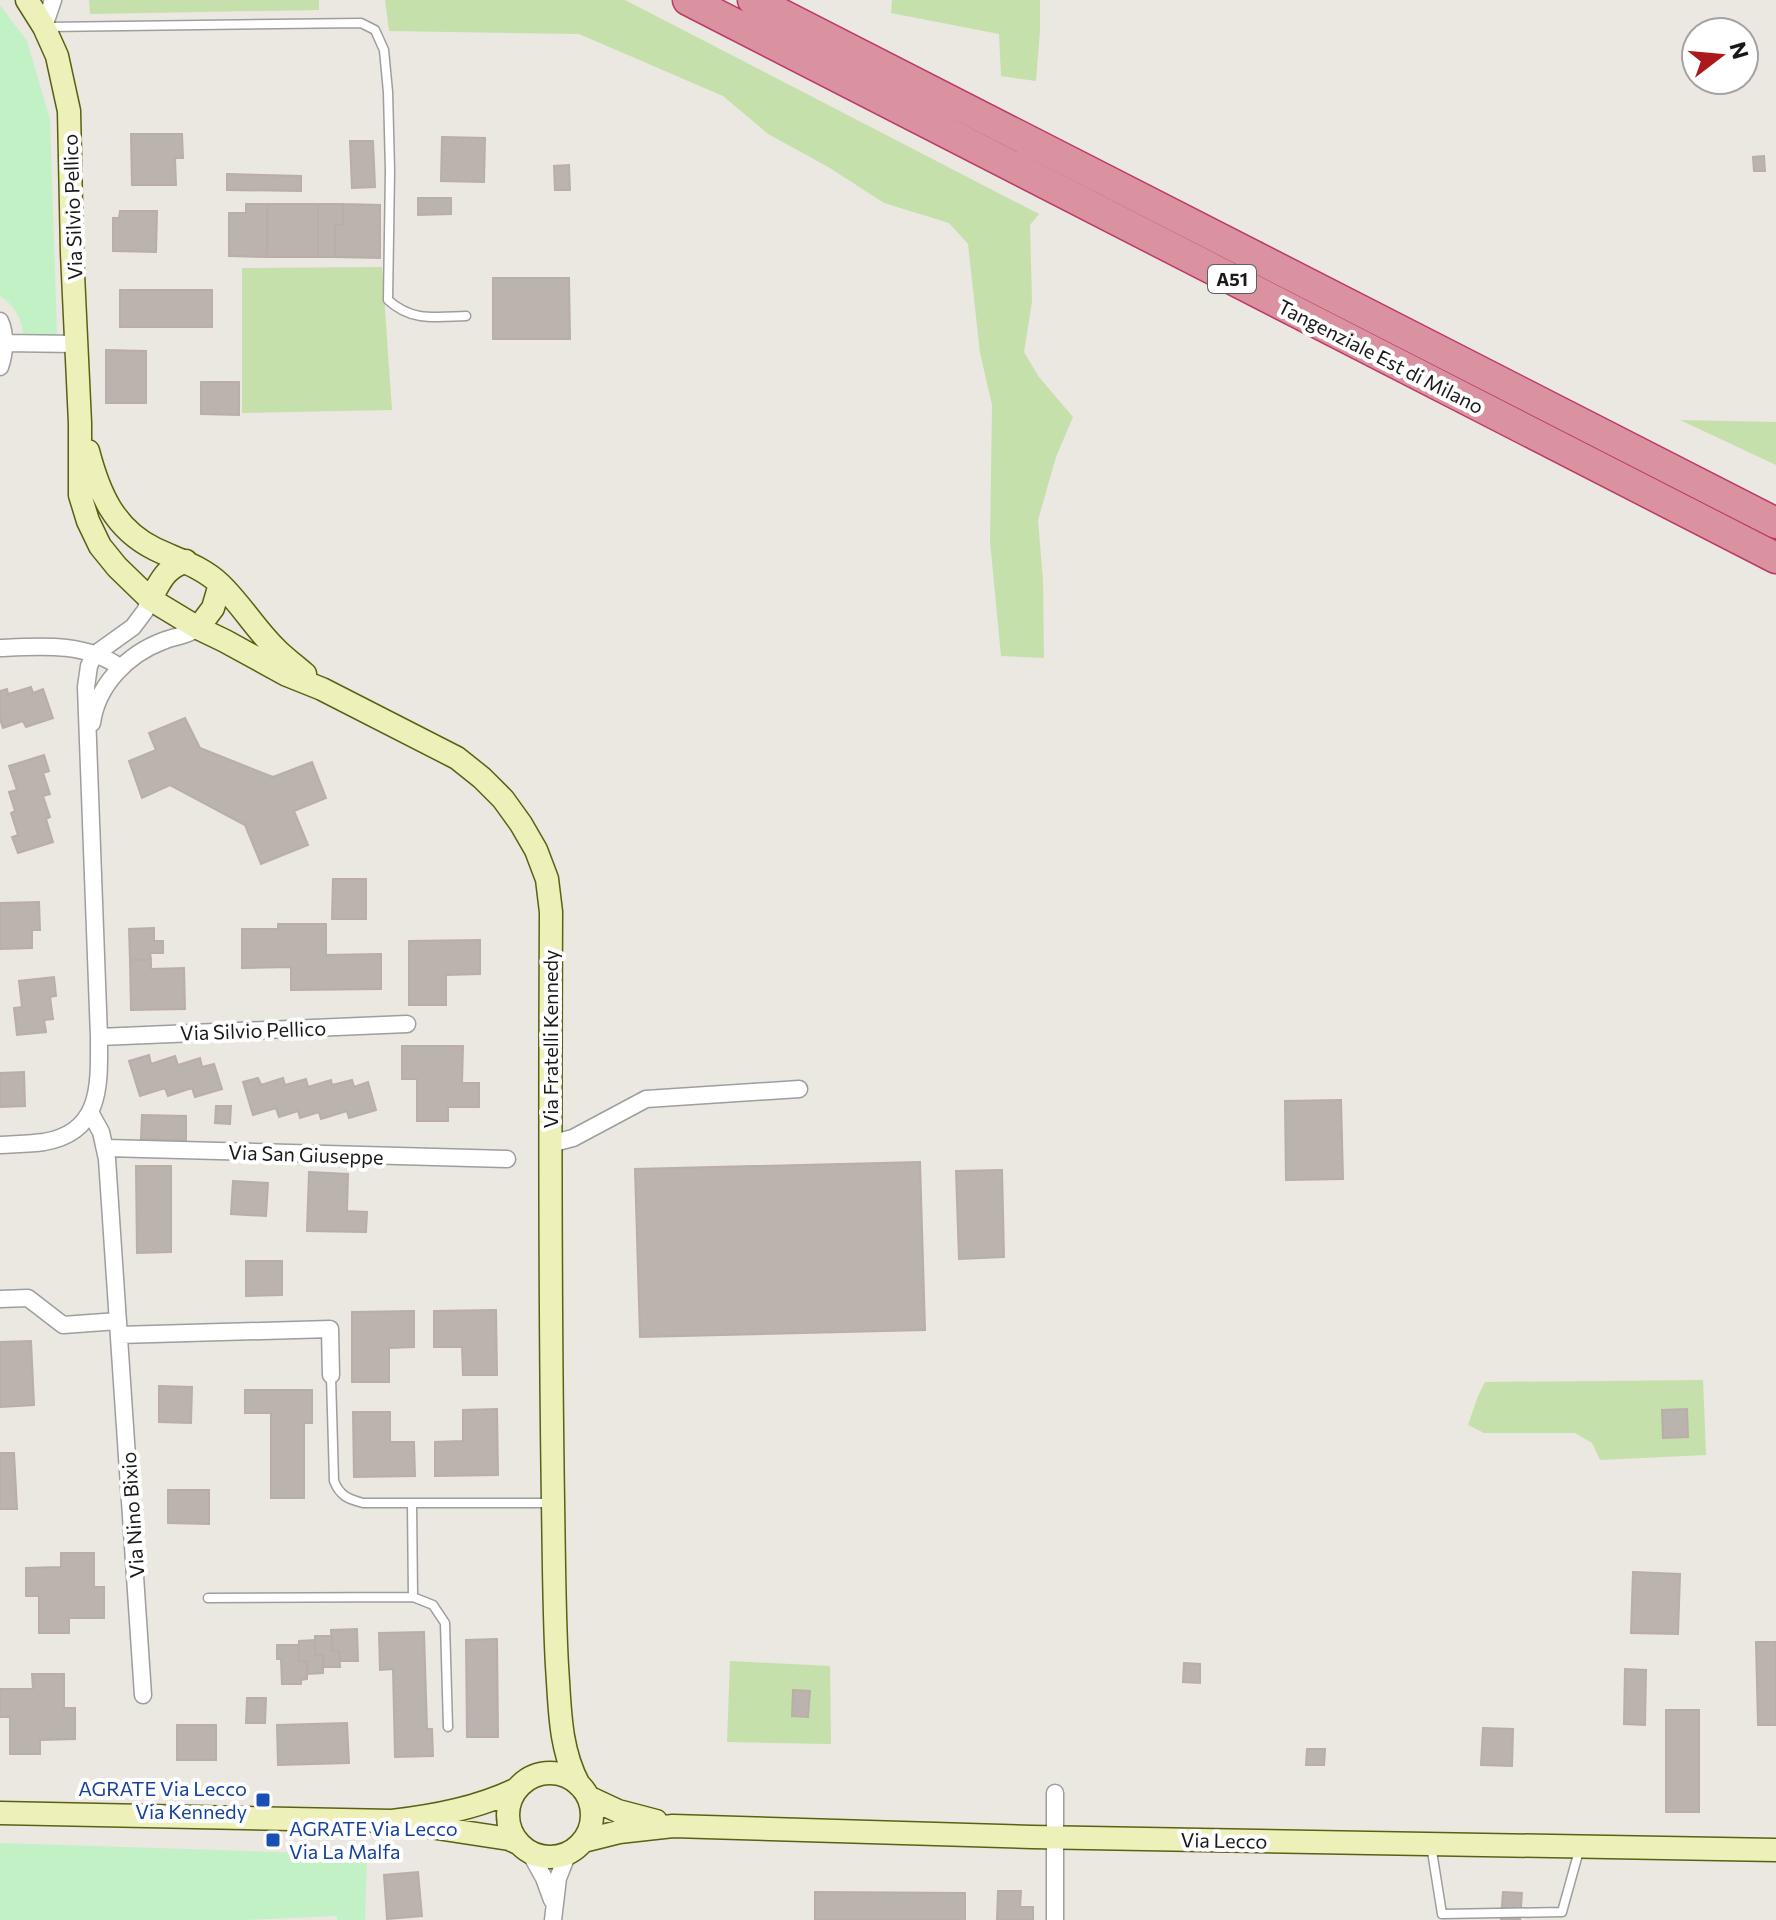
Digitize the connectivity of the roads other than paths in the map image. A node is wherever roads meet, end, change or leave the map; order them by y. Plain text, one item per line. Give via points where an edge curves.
1 (27, 0) edge
2 (53, 0) edge
3 (688, 0) edge
4 (753, 0) edge
5 (44, 27) junction
6 (466, 316) dead end
7 (0, 321) edge
8 (4, 343) junction
9 (77, 344) junction
10 (0, 367) edge
11 (80, 423) junction
12 (1776, 523) edge
13 (1776, 558) edge
14 (203, 572) junction
15 (150, 599) junction
16 (198, 628) junction
17 (0, 648) edge
18 (94, 655) junction
19 (121, 668) junction
20 (322, 689) junction
21 (89, 745) junction
22 (407, 1024) dead end
23 (99, 1037) junction
24 (799, 1089) dead end
25 (91, 1114) junction
26 (79, 1128) junction
27 (550, 1144) junction
28 (0, 1145) edge
29 (106, 1148) junction
30 (507, 1159) dead end
31 (0, 1299) edge
32 (118, 1328) junction
33 (331, 1375) joint
34 (412, 1503) junction
35 (553, 1503) junction
36 (413, 1597) junction
37 (208, 1598) dead end
38 (143, 1695) dead end
39 (561, 1720) junction
40 (448, 1727) dead end
41 (523, 1784) junction
42 (584, 1791) junction
43 (1055, 1793) dead end
44 (0, 1813) edge
45 (392, 1821) junction
46 (673, 1826) junction
47 (1055, 1837) junction
48 (1431, 1844) junction
49 (1580, 1846) junction
50 (524, 1847) junction
51 (576, 1847) junction
52 (1776, 1850) edge
53 (553, 1912) edge
54 (1055, 1920) edge

1 - 5 street, Via Silvio Pellico
2 - 5 street
3 - 13 highway, Tangenziale Est di Milano / A51
4 - 12 highway, Tangenziale Est di Milano / A51
5 - 6 lane via 361,23 375,30 384,50 388,92 388,300 409,315
5 - 9 street, Via Silvio Pellico via 57,56 69,111
7 - 8 street
8 - 9 street
8 - 10 street
9 - 11 street, Via Silvio Pellico
11 - 14 street, Via Silvio Pellico via 96,481 121,524 137,539
11 - 15 street, Via Silvio Pellico via 80,495 88,521 100,546
14 - 15 street via 172,566
14 - 16 street via 213,608
14 - 20 street, Via Fratelli Kennedy
15 - 16 street, Via Silvio Pellico
15 - 18 street via 133,627
16 - 19 street via 151,645
16 - 20 street, Via Fratelli Kennedy
17 - 18 street via 57,645
18 - 19 street
18 - 21 street via 86,687
19 - 21 street via 101,693
20 - 27 street, Via Fratelli Kennedy via 457,758 503,799 536,850 551,912
21 - 23 street
22 - 23 street, Via Silvio Pellico
23 - 25 street
24 - 27 street via 646,1099 573,1138
25 - 26 street
25 - 29 street, Via Nino Bixio
26 - 28 street via 44,1142
26 - 29 street
27 - 35 street, Via Fratelli Kennedy
29 - 30 street, Via San Giuseppe
29 - 32 street, Via Nino Bixio
31 - 32 street via 28,1298 63,1325
32 - 33 street via 330,1329
32 - 38 street, Via Nino Bixio
33 - 34 lane via 334,1481 339,1492 363,1503
34 - 35 lane
34 - 36 lane
35 - 39 street, Via Fratelli Kennedy
36 - 37 lane
36 - 40 lane via 433,1605 445,1623
39 - 41 street, Via Fratelli Kennedy via 547,1758
39 - 42 street, Via Fratelli Kennedy via 567,1755
41 - 42 street, Via Lecco via 555,1773
41 - 45 street, Via Lecco via 472,1807
41 - 50 street via 508,1816 510,1829
42 - 46 street, Via Lecco via 618,1811
42 - 51 street via 592,1817 589,1832
43 - 47 street
44 - 45 street, Via Lecco
45 - 50 street, Via Lecco via 509,1839
46 - 47 street, Via Lecco
46 - 51 street, Via Lecco via 611,1833
47 - 48 street, Via Lecco
47 - 54 street
48 - 49 street, Via Lecco
48 - 49 lane via 1442,1914 1562,1912
49 - 52 street, Via Lecco
50 - 51 street, Via Lecco via 548,1857
50 - 53 street via 544,1878
51 - 53 street via 558,1878

